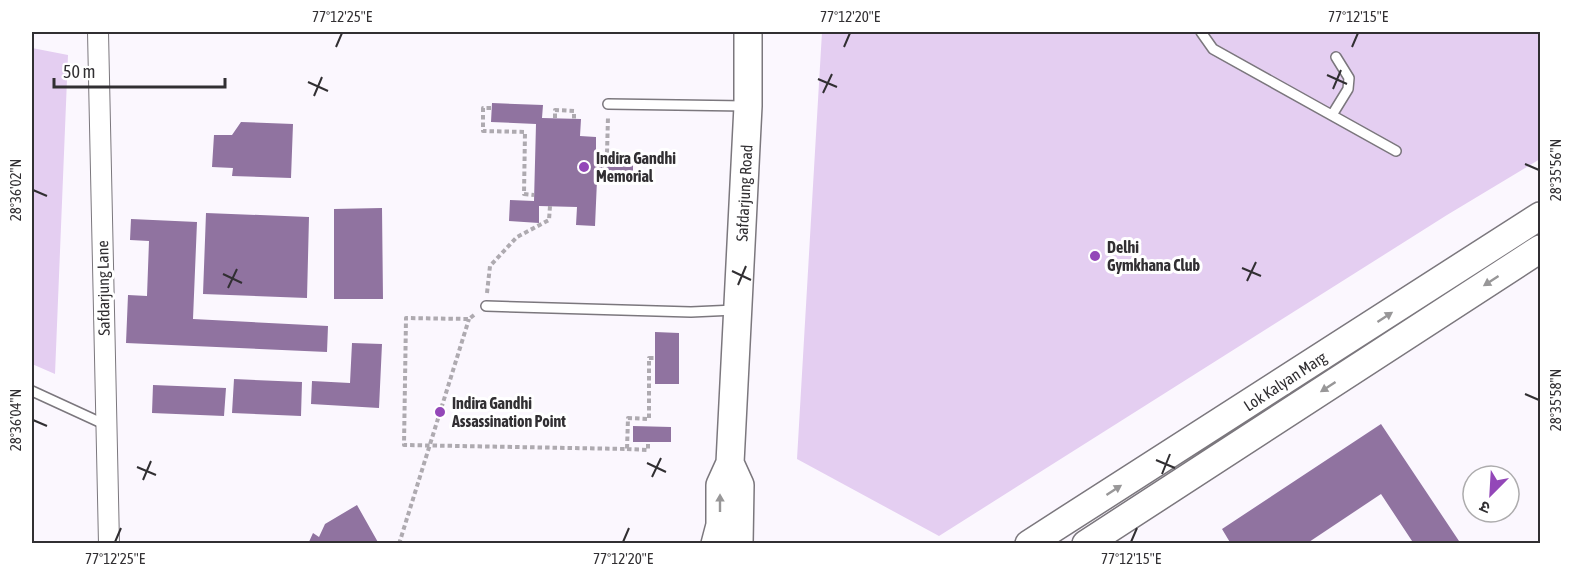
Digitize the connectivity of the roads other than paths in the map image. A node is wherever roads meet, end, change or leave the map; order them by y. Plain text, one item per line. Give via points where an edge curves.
1 (98, 32) edge
2 (748, 32) edge
3 (1201, 32) edge
4 (1335, 57) dead end
5 (608, 104) road end
6 (748, 106) junction
7 (1332, 115) junction
8 (1396, 151) dead end
9 (1540, 216) edge
10 (1540, 249) edge
11 (486, 306) road end
12 (739, 310) junction
13 (1344, 344) junction
14 (1359, 366) junction
15 (32, 391) edge
16 (106, 425) junction
17 (730, 463) junction
18 (1078, 513) junction
19 (1089, 541) edge
20 (109, 543) edge
21 (715, 543) edge
22 (740, 543) edge
23 (1029, 543) edge

1 - 16 street, Safdarjung Lane
2 - 6 main road, Safdarjung Road
3 - 7 lane via 1213,49
4 - 7 lane via 1350,78 1348,89
5 - 6 lane
6 - 12 main road, Safdarjung Road
7 - 8 lane
13 -> 9 main road, Lok Kalyan Marg
10 -> 14 main road, Lok Kalyan Marg
11 - 12 lane
12 - 17 main road, Safdarjung Road
13 - 14 main road
18 -> 13 main road, Lok Kalyan Marg
14 -> 19 main road, Lok Kalyan Marg
15 - 16 lane
16 - 20 street, Safdarjung Lane
21 -> 17 main road, Safdarjung Road via 720,525 720,485
17 - 22 main road, Safdarjung Road via 740,485
18 - 19 main road
18 - 23 main road, Lok Kalyan Marg

